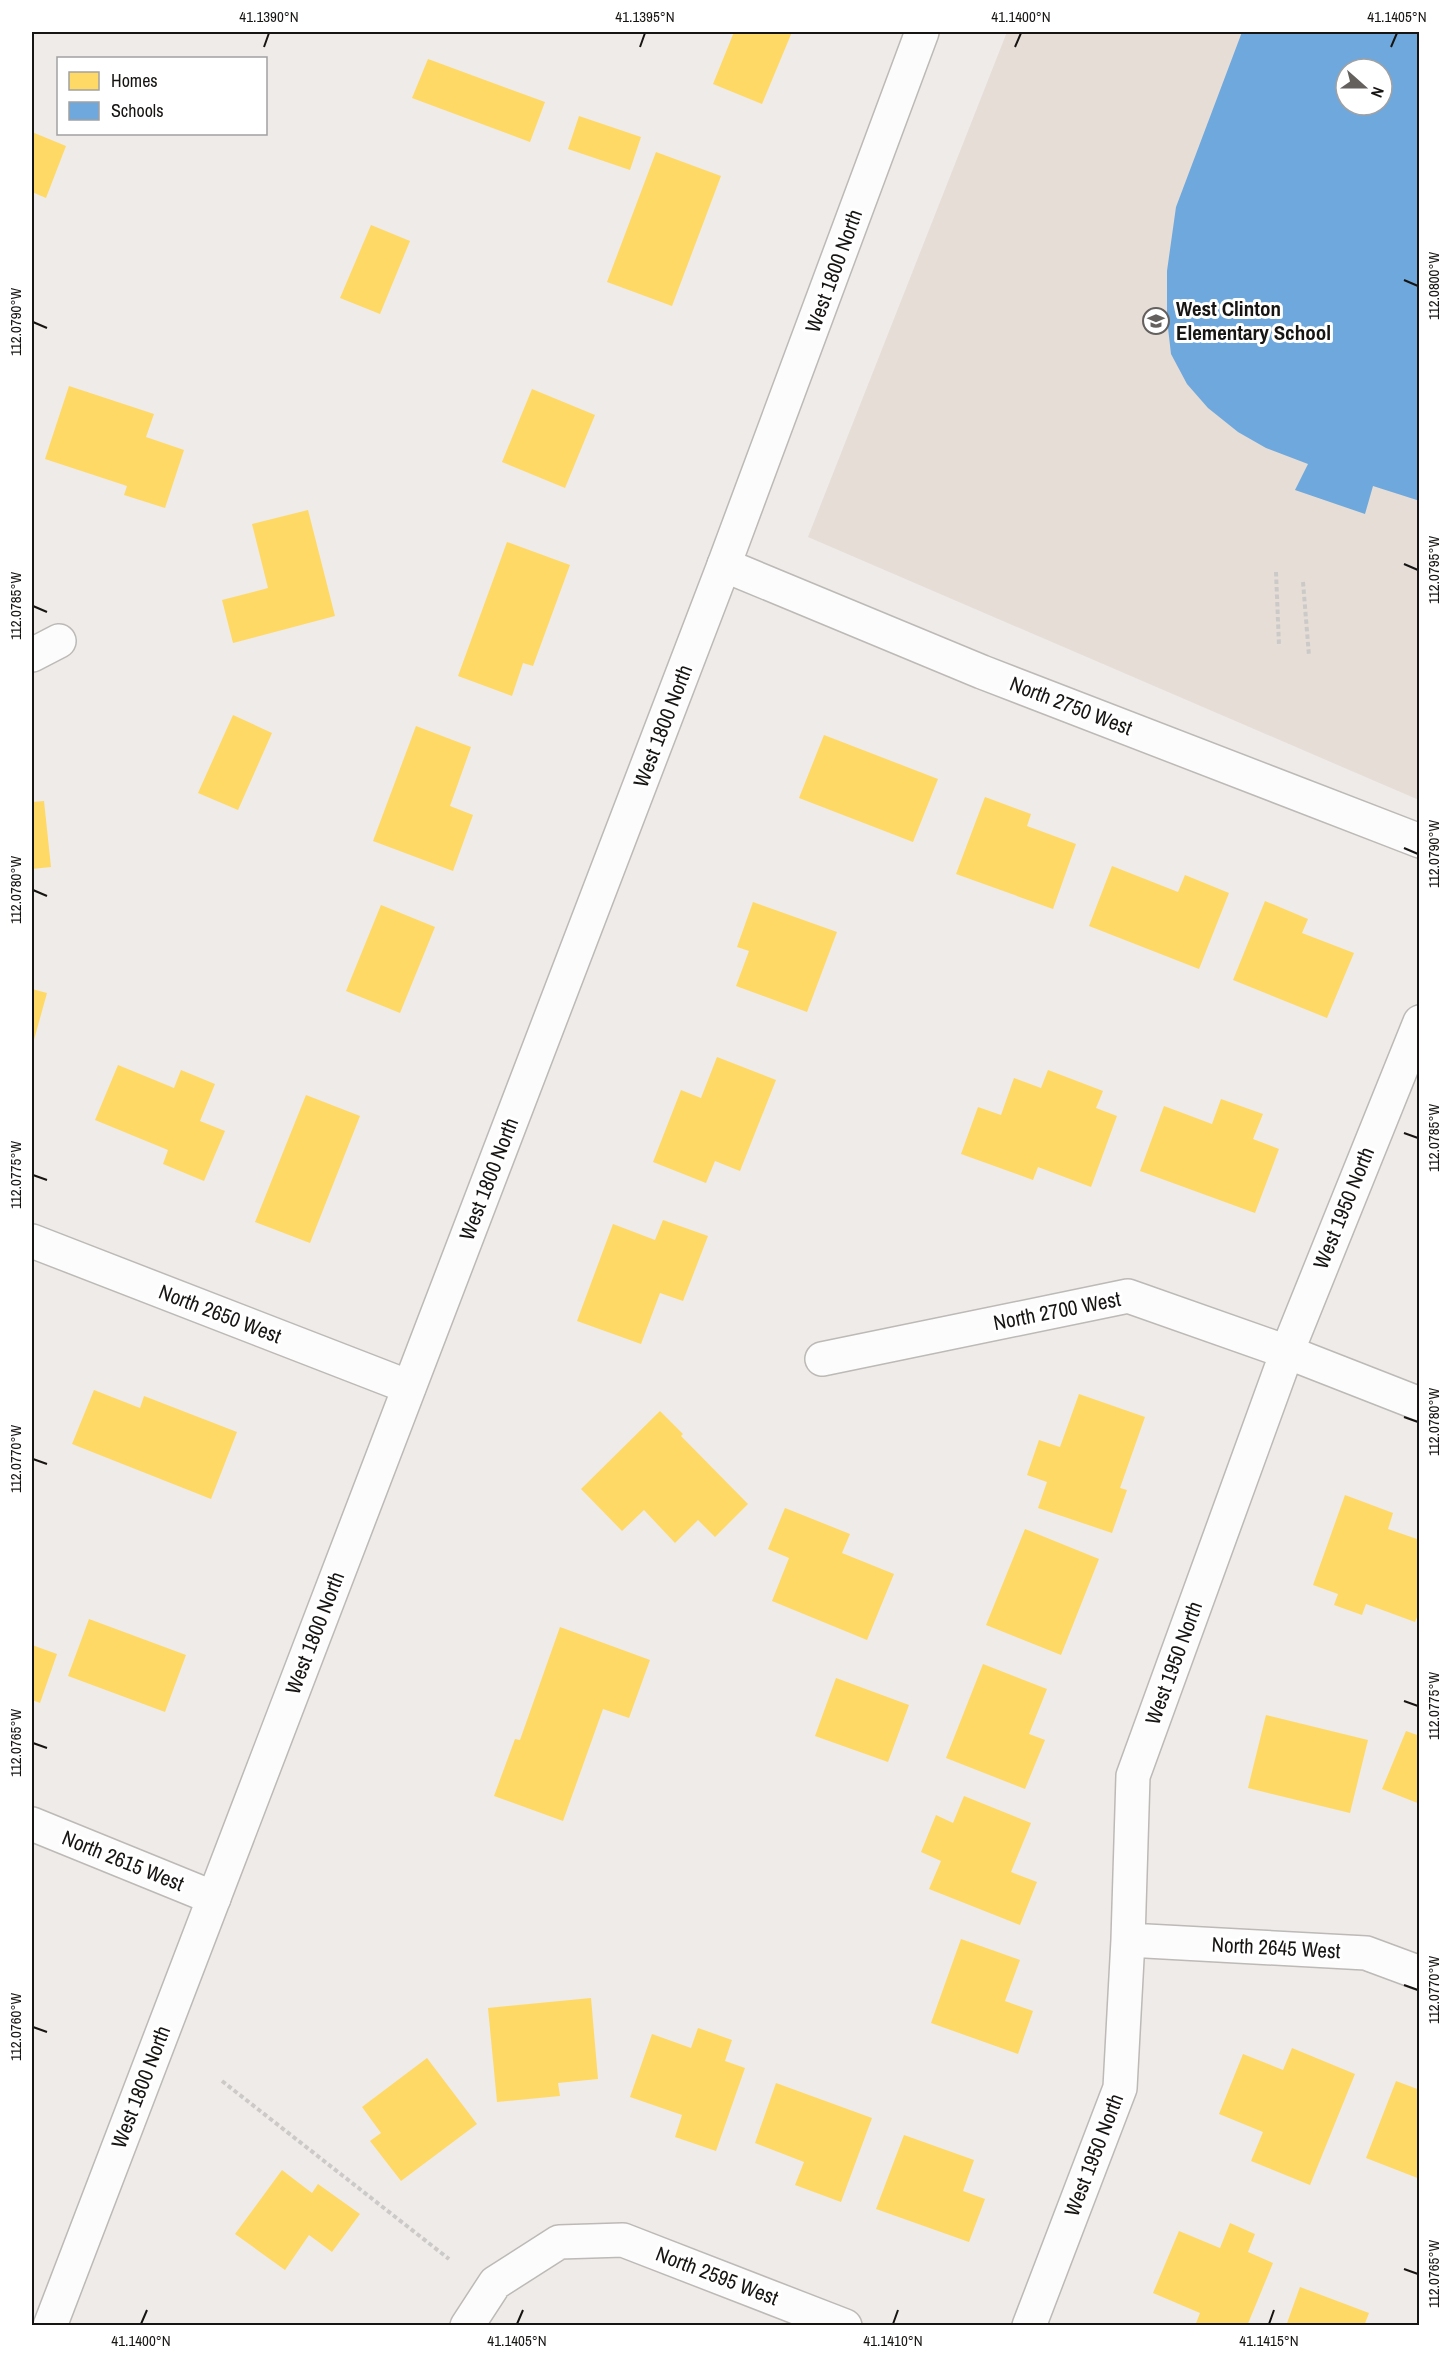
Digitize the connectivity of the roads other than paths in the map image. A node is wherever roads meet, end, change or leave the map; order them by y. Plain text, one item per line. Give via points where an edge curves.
1 (922, 32) edge
2 (724, 565) junction
3 (1419, 841) edge
4 (1419, 1022) edge
5 (32, 1241) edge
6 (1287, 1352) junction
7 (822, 1359) dead end
8 (409, 1387) junction
9 (1419, 1404) edge
10 (32, 1824) edge
11 (214, 1898) junction
12 (1128, 1940) junction
13 (1419, 1974) edge
14 (50, 2325) edge
15 (466, 2325) edge
16 (845, 2325) edge
17 (1029, 2325) edge

1 - 2 street, West 1800 North
2 - 3 street, North 2750 West via 982,672
2 - 8 street, West 1800 North
4 - 6 street, West 1950 North
5 - 8 street, North 2650 West
6 - 7 street, North 2700 West via 1128,1296
6 - 9 street, North 2700 West
6 - 12 street, West 1950 North via 1133,1776
8 - 11 street, West 1800 North
10 - 11 street, North 2615 West
11 - 14 street, West 1800 North
12 - 13 street, North 2645 West via 1366,1953
12 - 17 street, West 1950 North via 1120,2088
15 - 16 street, North 2595 West via 495,2283 559,2242 623,2240

